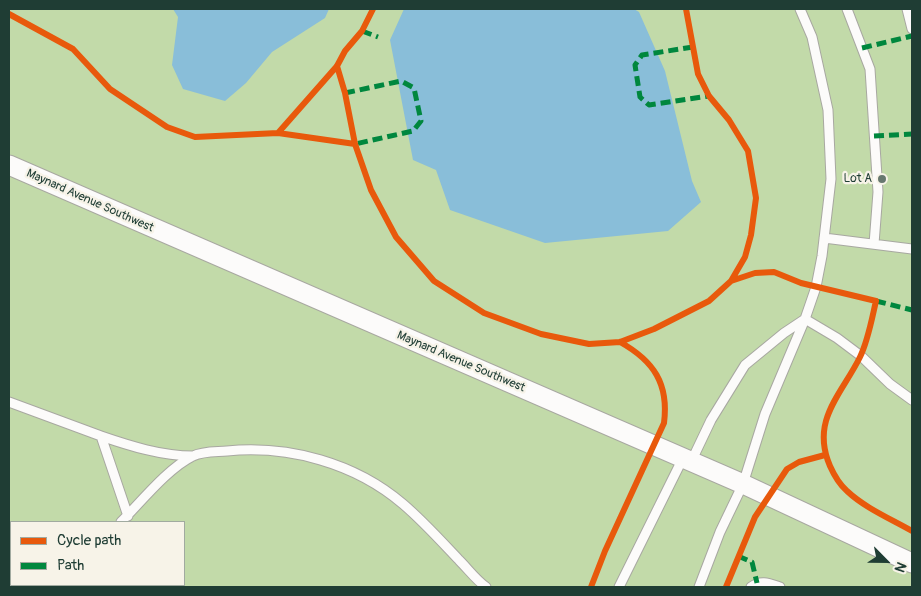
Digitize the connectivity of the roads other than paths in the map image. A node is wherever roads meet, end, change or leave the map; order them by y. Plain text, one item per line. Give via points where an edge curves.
1 (800, 9) edge
2 (847, 9) edge
3 (907, 9) edge
4 (912, 29) edge
5 (9, 165) edge
6 (824, 238) junction
7 (874, 244) junction
8 (912, 249) edge
9 (805, 319) junction
10 (912, 400) edge
11 (9, 402) edge
12 (100, 436) junction
13 (193, 456) junction
14 (687, 460) junction
15 (743, 484) junction
16 (124, 519) edge
17 (912, 563) edge
18 (486, 587) edge
19 (619, 587) edge
20 (699, 587) edge
21 (751, 587) edge
22 (780, 587) edge

1 - 6 lane via 812,37 828,110 831,179
2 - 7 lane via 870,69 878,192
3 - 4 lane
5 - 14 street, Maynard Avenue Southwest
6 - 7 lane
6 - 9 lane via 816,287
7 - 8 lane
9 - 10 lane via 861,356
9 - 14 lane via 745,365
9 - 15 lane via 765,414
11 - 12 lane
12 - 13 lane via 145,450
12 - 16 lane
13 - 16 lane via 169,474
13 - 18 lane via 248,449 292,452 335,464 376,484 402,503
14 - 15 street, Maynard Avenue Southwest
14 - 19 lane
15 - 17 street, Maynard Avenue Southwest
15 - 20 lane
21 - 22 lane via 764,582

